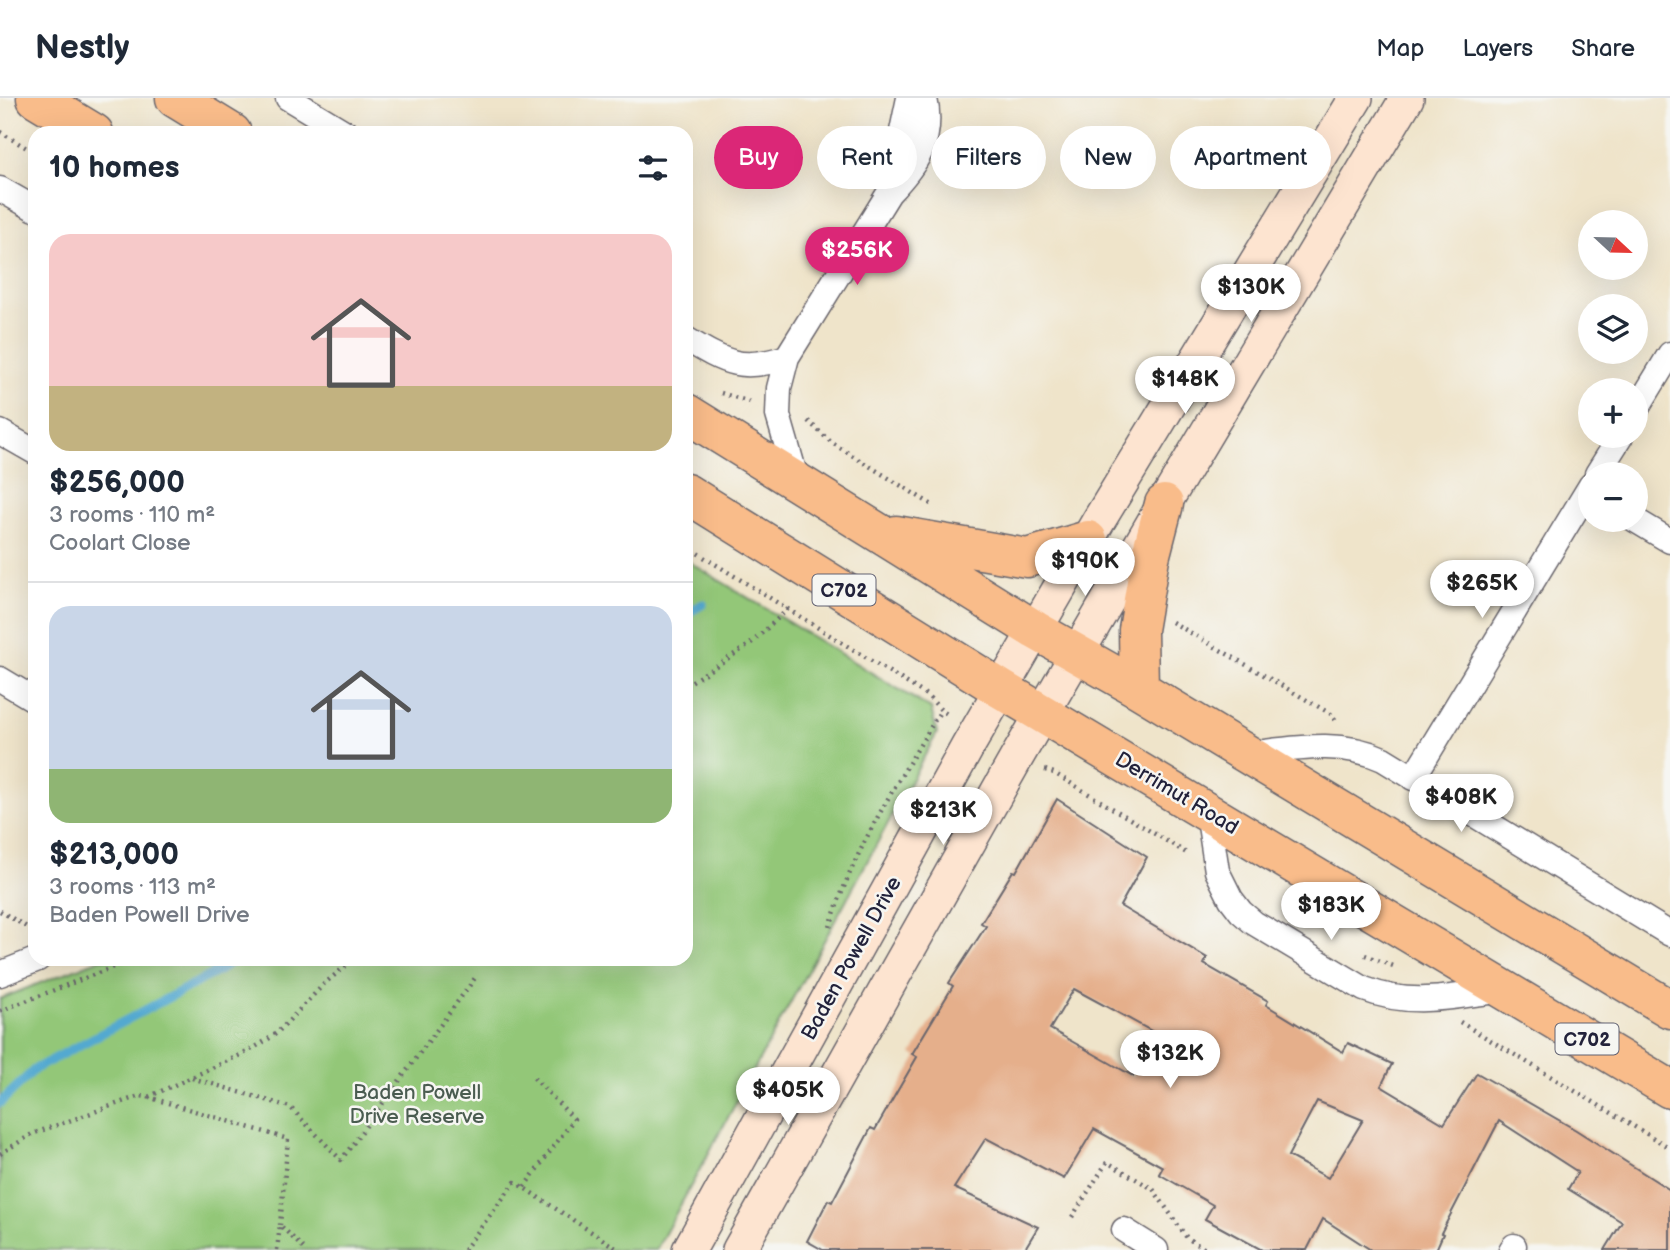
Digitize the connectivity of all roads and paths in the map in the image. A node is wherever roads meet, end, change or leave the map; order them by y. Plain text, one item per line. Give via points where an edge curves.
1 (36, 98) edge
2 (175, 98) edge
3 (288, 98) edge
4 (909, 98) edge
5 (925, 98) edge
6 (1356, 98) edge
7 (1407, 98) edge
8 (82, 126) edge
9 (221, 126) edge
10 (334, 126) edge
11 (0, 132) edge
12 (28, 149) edge
13 (0, 189) edge
14 (889, 193) junction
15 (28, 205) edge
16 (693, 343) edge
17 (1670, 354) edge
18 (788, 357) junction
19 (1648, 390) edge
20 (700, 401) edge
21 (778, 404) junction
22 (0, 432) edge
23 (28, 448) edge
24 (797, 481) junction
25 (693, 497) edge
26 (1164, 503) junction
27 (1578, 507) edge
28 (943, 512) dead end
29 (1648, 528) edge
30 (876, 531) junction
31 (1088, 540) junction
32 (1670, 541) edge
33 (693, 550) edge
34 (697, 553) junction
35 (693, 554) edge
36 (788, 609) junction
37 (1164, 617) dead end
38 (1035, 630) junction
39 (1077, 654) junction
40 (0, 679) edge
41 (693, 681) edge
42 (1001, 689) junction
43 (1139, 689) junction
44 (28, 696) edge
45 (1043, 713) junction
46 (1339, 726) dead end
47 (976, 733) junction
48 (1246, 754) junction
49 (1017, 757) junction
50 (1413, 778) junction
51 (1208, 812) junction
52 (1185, 852) dead end
53 (0, 911) edge
54 (28, 928) edge
55 (1670, 934) edge
56 (28, 963) edge
57 (116, 966) edge
58 (346, 966) edge
59 (0, 974) edge
60 (475, 978) dead end
61 (1504, 990) junction
62 (1670, 1009) edge
63 (0, 1011) edge
64 (1451, 1014) dead end
65 (531, 1075) dead end
66 (191, 1078) junction
67 (1670, 1089) edge
68 (148, 1097) junction
69 (1670, 1148) edge
70 (0, 1154) edge
71 (524, 1188) junction
72 (1072, 1217) dead end
73 (280, 1225) junction
74 (1124, 1230) dead end
75 (277, 1250) edge
76 (305, 1250) edge
77 (464, 1250) edge
78 (619, 1250) edge
79 (689, 1250) edge
80 (739, 1250) edge
81 (1156, 1250) edge
82 (1207, 1250) edge

1 - 8 highway
2 - 9 highway
3 - 10 street
4 - 14 street
5 - 14 street via 929,114 919,157
6 - 31 street, Baden Powell Drive
7 - 26 street
11 - 12 path
13 - 15 street
14 - 18 street
16 - 18 street via 733,363 765,365
17 - 19 street
18 - 21 street
20 - 21 path
20 - 24 highway
21 - 24 street
21 - 28 path via 796,404 803,417 832,443
22 - 23 street
24 - 30 highway
25 - 42 highway, Derrimut Road / C702
26 - 39 street
26 - 43 highway via 1138,630
27 - 50 street
29 - 32 street
30 - 31 highway via 1027,558
30 - 38 highway
31 - 38 street, Baden Powell Drive
33 - 34 path
34 - 35 path
34 - 36 path
36 - 41 path via 749,645
36 - 47 path via 928,696 940,710
37 - 46 path via 1331,714
38 - 39 highway
38 - 42 street, Baden Powell Drive
39 - 43 highway
39 - 45 street
40 - 44 street
42 - 45 highway, Derrimut Road / C702
42 - 47 street, Baden Powell Drive
43 - 48 highway
45 - 49 street
45 - 51 highway, Derrimut Road / C702
47 - 79 street, Baden Powell Drive
48 - 50 street via 1316,746 1348,748 1367,752
48 - 62 highway
49 - 52 path via 1054,773
49 - 80 street
50 - 55 street
51 - 61 highway, Derrimut Road / C702
51 - 61 street via 1214,861 1223,886 1241,912 1364,989 1419,1001
53 - 54 path
56 - 59 street
57 - 63 path
58 - 66 path via 277,1033
60 - 66 path via 341,1160 290,1107
61 - 67 highway, Derrimut Road / C702
64 - 69 path
65 - 71 path via 574,1119
66 - 68 path
68 - 70 path via 139,1096 32,1134
68 - 73 path via 288,1139
71 - 77 path via 515,1182
71 - 78 path
72 - 82 path via 1107,1162 1153,1189 1187,1238
73 - 75 path
73 - 76 path
74 - 81 street

